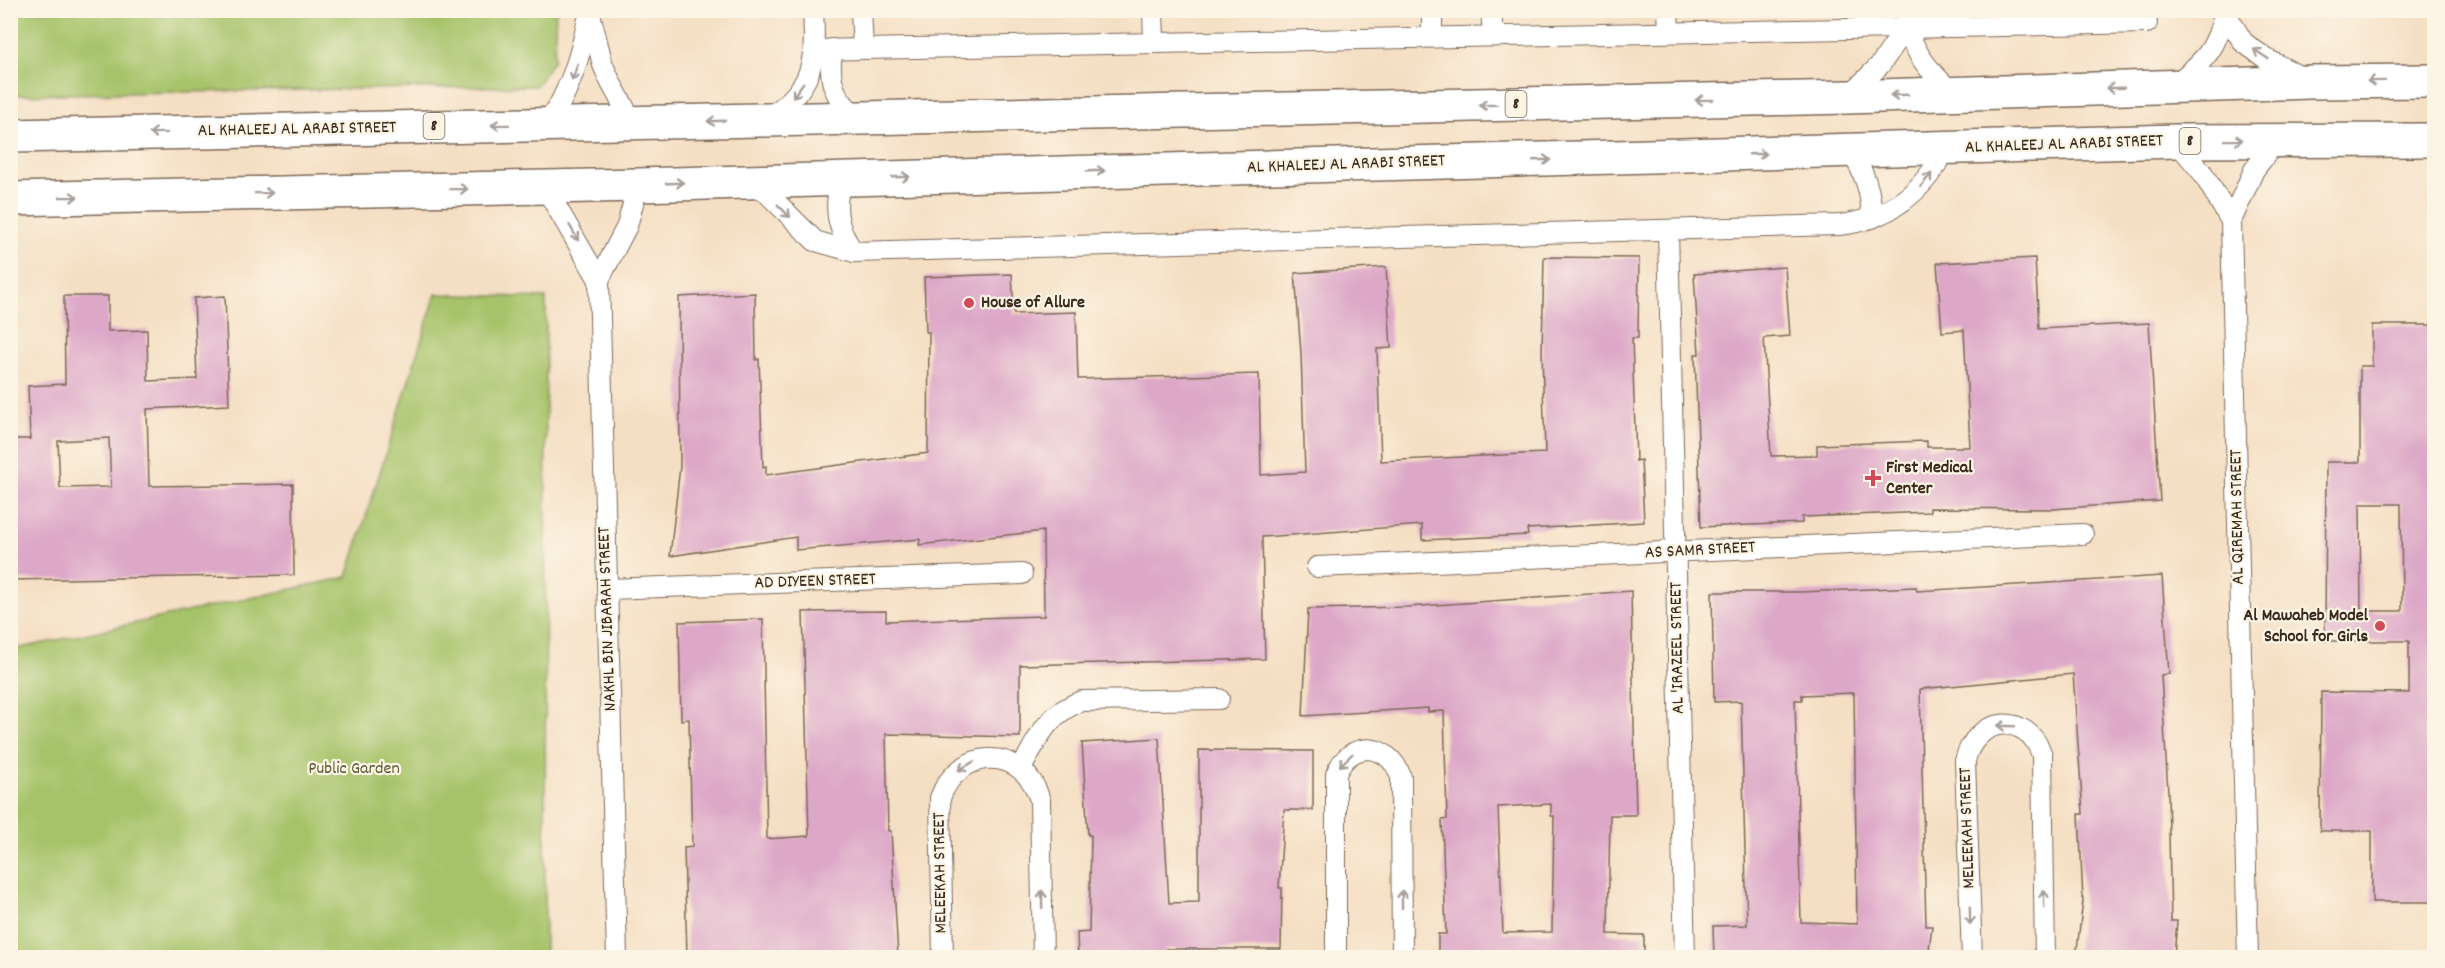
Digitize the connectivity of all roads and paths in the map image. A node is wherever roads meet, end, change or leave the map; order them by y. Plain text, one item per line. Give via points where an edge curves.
1 (813, 10) edge
2 (861, 10) edge
3 (1153, 10) edge
4 (1432, 10) edge
5 (1491, 10) edge
6 (1668, 10) edge
7 (2225, 11) edge
8 (589, 13) edge
9 (1905, 19) edge
10 (1844, 20) edge
11 (2147, 23) dead end
12 (1669, 32) junction
13 (1493, 36) junction
14 (1432, 37) junction
15 (1154, 43) junction
16 (824, 49) junction
17 (863, 49) junction
18 (2434, 81) edge
19 (2310, 82) junction
20 (2173, 86) junction
21 (1953, 93) junction
22 (1848, 97) junction
23 (858, 118) junction
24 (764, 119) junction
25 (633, 123) junction
26 (548, 124) junction
27 (10, 136) edge
28 (2277, 140) junction
29 (2434, 140) edge
30 (2176, 141) junction
31 (1945, 148) junction
32 (1850, 151) junction
33 (842, 178) junction
34 (754, 180) junction
35 (638, 185) junction
36 (545, 187) junction
37 (10, 199) edge
38 (1872, 218) junction
39 (2231, 221) junction
40 (1668, 230) junction
41 (854, 252) junction
42 (599, 280) junction
43 (2083, 534) dead end
44 (1676, 552) junction
45 (1317, 567) dead end
46 (1022, 574) dead end
47 (608, 590) junction
48 (1220, 699) dead end
49 (1021, 769) junction
50 (617, 957) edge
51 (943, 957) edge
52 (1043, 957) edge
53 (1336, 957) edge
54 (1402, 957) edge
55 (1685, 957) edge
56 (1972, 957) edge
57 (2045, 957) edge
58 (2248, 957) edge

1 - 16 street
2 - 17 street
3 - 15 street
4 - 14 street
5 - 13 street
6 - 12 street
19 -> 7 street via 2243,42
7 - 20 street via 2210,54
8 - 25 street via 610,83
8 -> 26 street via 571,85
9 - 10 street
9 - 11 street
9 - 21 street via 1925,65
9 - 22 street via 1880,65
10 - 12 street
12 - 13 street
13 - 14 street
14 - 15 street
15 - 17 street
16 - 17 street
16 - 23 street via 833,88 843,105
16 -> 24 street via 799,91 784,108
18 -> 19 highway, AL KHALEEJ AL ARABI STREET / 8
19 - 20 highway, AL KHALEEJ AL ARABI STREET / 8
20 -> 21 highway, AL KHALEEJ AL ARABI STREET / 8
21 -> 22 highway, AL KHALEEJ AL ARABI STREET / 8
22 -> 23 highway, AL KHALEEJ AL ARABI STREET / 8
23 - 24 highway, AL KHALEEJ AL ARABI STREET / 8
24 -> 25 highway, AL KHALEEJ AL ARABI STREET / 8
25 - 26 highway, AL KHALEEJ AL ARABI STREET / 8
26 -> 27 highway, AL KHALEEJ AL ARABI STREET / 8
28 - 29 highway, AL KHALEEJ AL ARABI STREET / 8
30 -> 28 highway, AL KHALEEJ AL ARABI STREET / 8
28 - 39 street, AL QIREMAH STREET via 2254,170
30 - 31 highway, AL KHALEEJ AL ARABI STREET / 8
30 - 39 street, AL QIREMAH STREET via 2202,172
31 - 32 highway, AL KHALEEJ AL ARABI STREET / 8
38 -> 31 street, AL KHALEEJ AL ARABI STREET via 1921,187
33 -> 32 highway, AL KHALEEJ AL ARABI STREET / 8
32 - 38 street via 1865,176
33 - 34 highway, AL KHALEEJ AL ARABI STREET / 8
33 - 41 street via 837,217
35 -> 34 highway, AL KHALEEJ AL ARABI STREET / 8
34 -> 41 street, AL KHALEEJ AL ARABI STREET via 816,241
35 - 36 highway, AL KHALEEJ AL ARABI STREET / 8
35 - 42 street, NAKHL BIN JIBARAH STREET via 627,226
37 -> 36 highway, AL KHALEEJ AL ARABI STREET / 8
36 -> 42 street, NAKHL BIN JIBARAH STREET
38 - 40 street, AL KHALEEJ AL ARABI STREET via 1839,225
39 - 58 street, AL QIREMAH STREET
40 - 41 street, AL KHALEEJ AL ARABI STREET
40 - 44 street, AL 'IRAZEEL STREET
42 - 47 street, NAKHL BIN JIBARAH STREET
43 - 44 street, AS SAMR STREET
44 - 45 street, AS SAMR STREET
44 - 55 street, AL 'IRAZEEL STREET
46 - 47 street, AD DIYEEN STREET
47 - 50 street, NAKHL BIN JIBARAH STREET
48 - 49 street via 1082,701 1067,707 1043,728
49 -> 51 street, MELEEKAH STREET via 999,759 973,762 944,786 938,811
52 -> 49 street via 1040,800 1037,788
54 -> 53 street via 1401,777 1392,759 1364,749 1346,757 1336,774
57 -> 56 street, MELEEKAH STREET via 2042,755 2025,730 2006,724 1982,730 1967,750 1965,761

